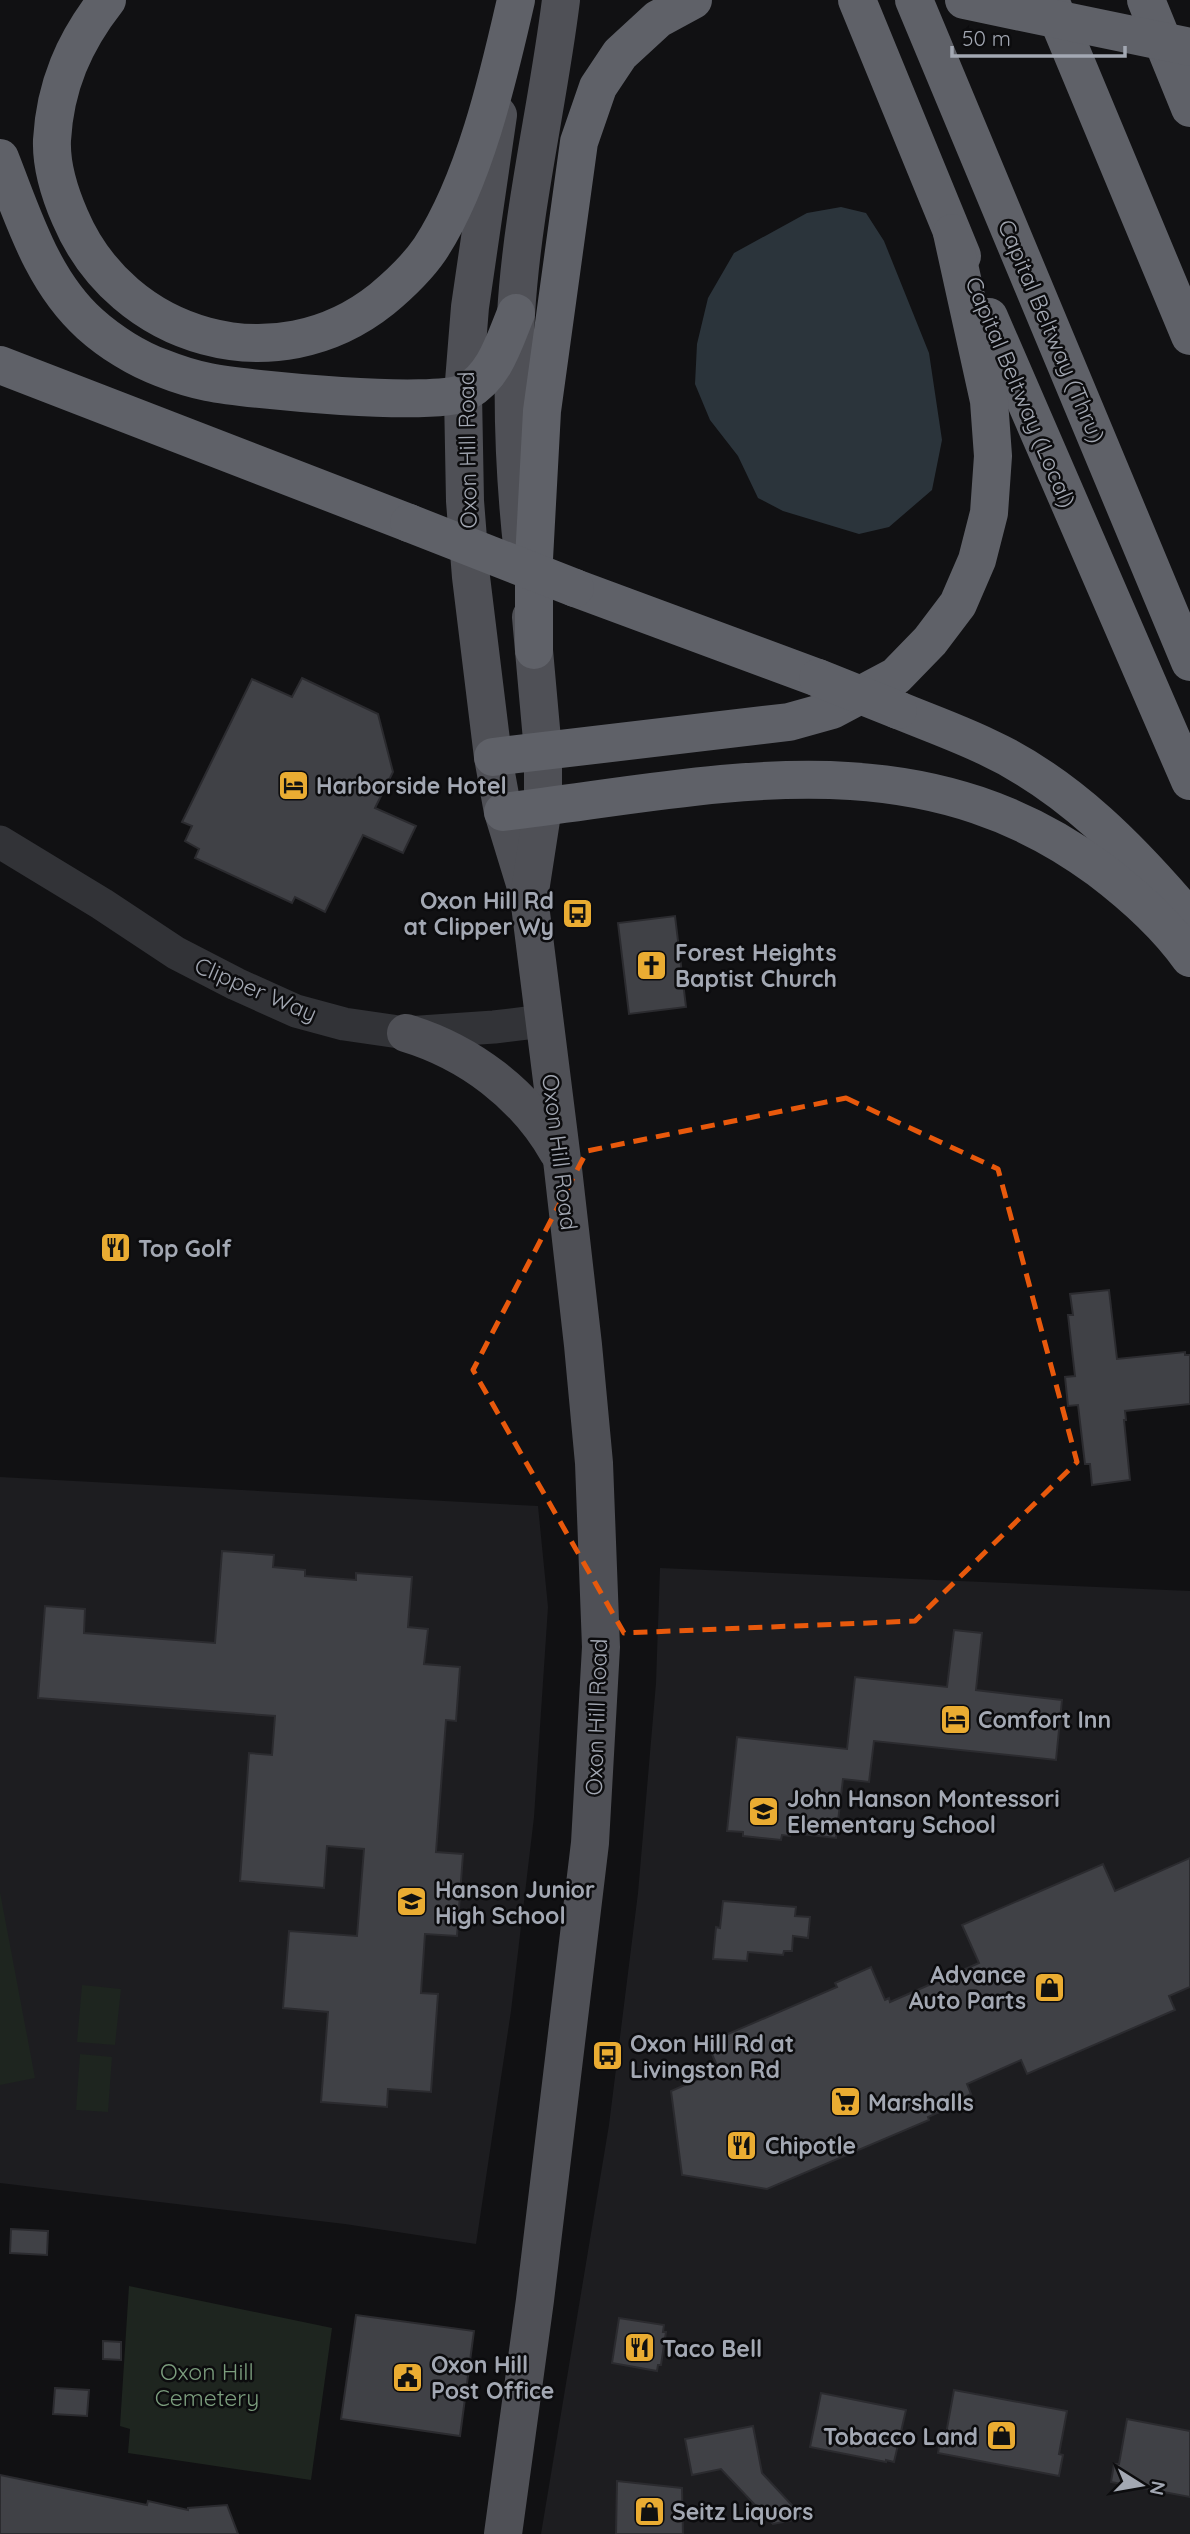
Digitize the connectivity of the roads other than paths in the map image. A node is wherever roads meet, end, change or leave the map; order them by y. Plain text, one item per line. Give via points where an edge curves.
1 (107, 0) edge
2 (516, 0) edge
3 (561, 0) edge
4 (693, 0) edge
5 (857, 0) edge
6 (914, 0) edge
7 (964, 0) edge
8 (1050, 0) edge
9 (1146, 0) edge
10 (1190, 47) edge
11 (1190, 108) edge
12 (0, 158) edge
13 (952, 233) junction
14 (516, 313) junction
15 (1190, 336) edge
16 (0, 365) edge
17 (463, 394) junction
18 (534, 650) junction
19 (1190, 662) edge
20 (543, 751) junction
21 (493, 757) junction
22 (1190, 781) edge
23 (542, 807) junction
24 (503, 812) junction
25 (0, 842) edge
26 (528, 897) junction
27 (1190, 919) edge
28 (1190, 958) edge
29 (543, 1021) junction
30 (406, 1033) junction
31 (562, 1160) junction
32 (503, 2534) edge

1 - 2 highway via 73,49 57,96 52,143 60,194 80,241 108,278 144,309 189,332 231,342 279,342 320,334 360,316 401,283 430,249 471,160
2 - 17 main road, Oxon Hill Road via 470,307
3 - 14 main road, Oxon Hill Road
4 - 18 highway via 658,19 620,54 598,87 579,142 542,411
5 - 13 highway, Capital Beltway (Local)
6 - 19 highway, Capital Beltway (Thru)
7 - 10 highway, bridge
8 - 15 highway
9 - 11 highway
12 - 17 highway via 32,240 56,284 90,324 128,352 207,382 264,390 422,399
13 - 20 highway via 989,401 993,456 989,513 977,560 958,604 930,641 896,676 832,710 752,728
13 - 22 highway, Capital Beltway (Local)
14 - 17 highway via 498,358 481,382
14 - 18 main road, Oxon Hill Road via 515,475
16 - 27 highway, bridge via 818,678 989,748 1093,817 1148,869
17 - 21 main road, Oxon Hill Road via 471,577
18 - 20 main road, Oxon Hill Road
20 - 21 highway
20 - 23 main road, Oxon Hill Road
21 - 24 main road, Oxon Hill Road
23 - 24 highway
23 - 26 main road, Oxon Hill Road
23 - 28 highway via 756,780 854,780 916,789 1014,819 1071,849 1130,892
24 - 26 main road, Oxon Hill Road
25 - 30 street, Clipper Way via 176,953 262,997 332,1021
26 - 29 main road, Oxon Hill Road
29 - 30 street, Clipper Way
29 - 31 main road, Oxon Hill Road
30 - 31 main road via 460,1054 499,1082 536,1120
31 - 32 main road, Oxon Hill Road via 594,1463 599,1701 590,1843

